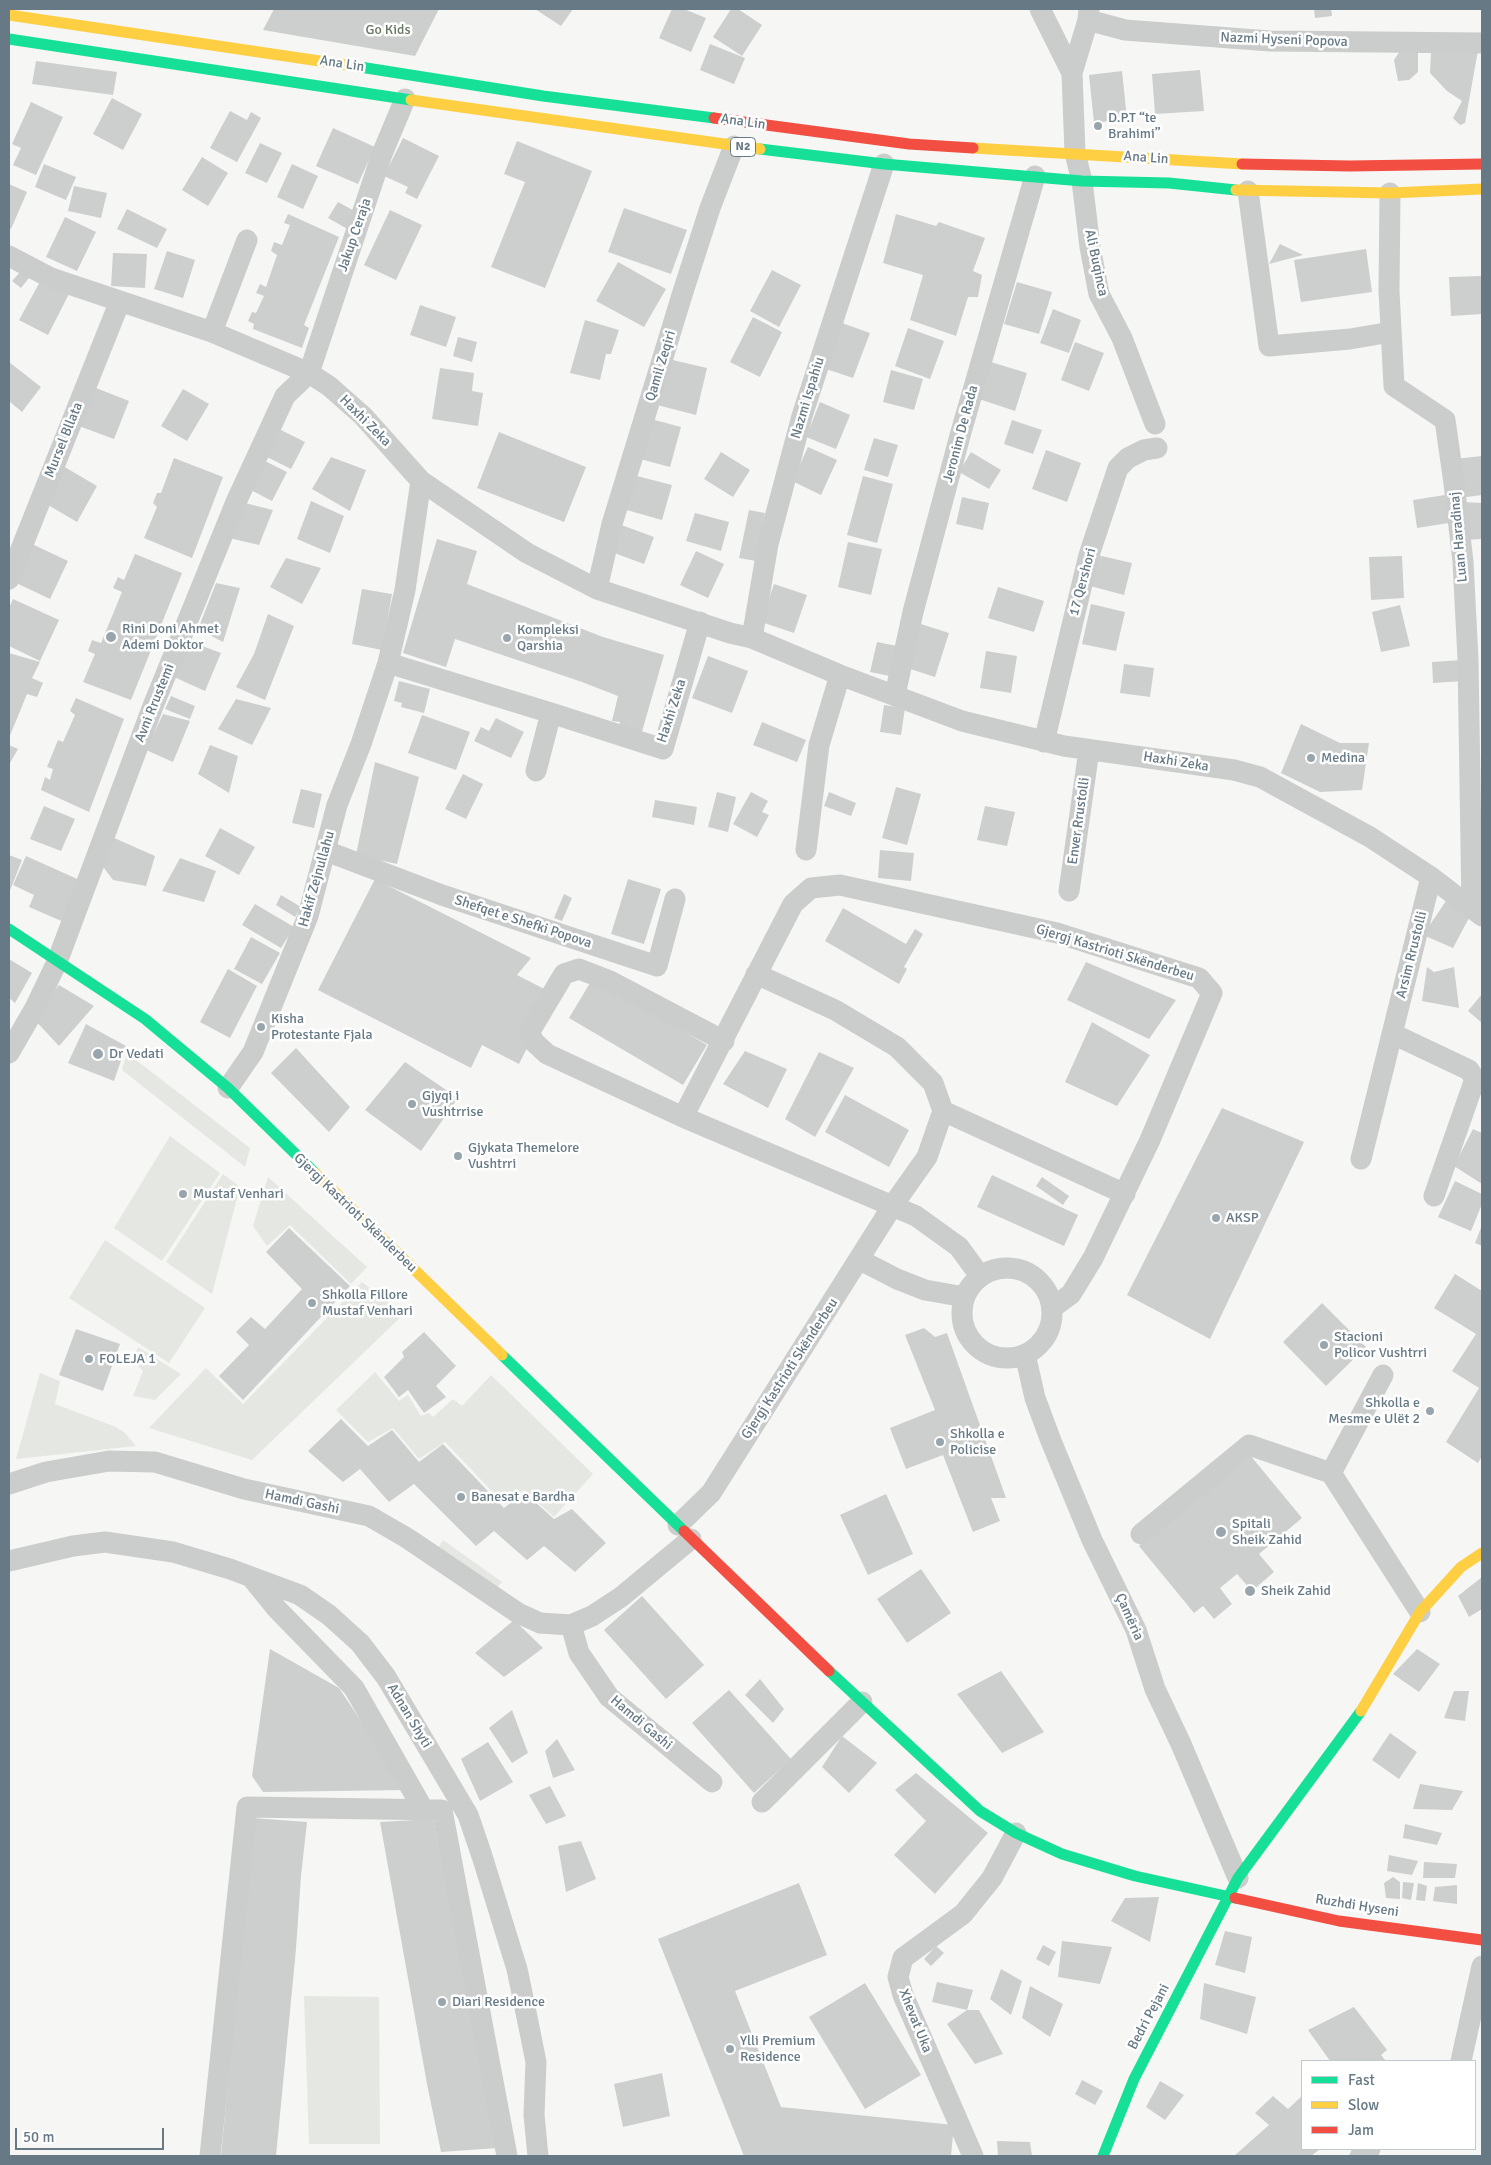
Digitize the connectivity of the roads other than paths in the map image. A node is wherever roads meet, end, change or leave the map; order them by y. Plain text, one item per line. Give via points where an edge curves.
1 (1040, 9) edge
2 (9, 15) edge
3 (1089, 15) edge
4 (9, 39) edge
5 (1482, 43) edge
6 (1072, 73) junction
7 (405, 99) junction
8 (734, 146) junction
9 (1075, 152) junction
10 (884, 164) junction
11 (1482, 164) edge
12 (1035, 176) junction
13 (1082, 181) junction
14 (1482, 189) edge
15 (1248, 191) junction
16 (1390, 193) junction
17 (247, 240) dead end
18 (9, 256) edge
19 (120, 302) junction
20 (212, 332) junction
21 (1391, 332) junction
22 (309, 373) junction
23 (1155, 424) dead end
24 (1157, 448) dead end
25 (421, 481) junction
26 (9, 579) edge
27 (597, 589) junction
28 (700, 622) junction
29 (752, 638) junction
30 (388, 663) junction
31 (840, 675) junction
32 (895, 695) junction
33 (552, 713) junction
34 (1044, 742) junction
35 (1090, 750) junction
36 (536, 771) dead end
37 (806, 850) dead end
38 (326, 852) junction
39 (1431, 877) junction
40 (1069, 891) dead end
41 (674, 899) dead end
42 (1477, 913) edge
43 (9, 929) edge
44 (57, 962) junction
45 (756, 974) junction
46 (1393, 1034) junction
47 (724, 1041) junction
48 (9, 1053) edge
49 (228, 1088) junction
50 (943, 1111) junction
51 (683, 1116) junction
52 (1361, 1159) dead end
53 (1125, 1194) junction
54 (1434, 1196) dead end
55 (893, 1205) junction
56 (860, 1260) junction
57 (980, 1276) junction
58 (965, 1297) junction
59 (1052, 1308) junction
60 (1025, 1354) junction
61 (1383, 1376) dead end
62 (1331, 1472) junction
63 (9, 1484) edge
64 (684, 1532) junction
65 (1141, 1534) dead end
66 (1482, 1553) edge
67 (9, 1561) edge
68 (251, 1577) junction
69 (1420, 1612) junction
70 (571, 1625) junction
71 (862, 1702) junction
72 (712, 1782) dead end
73 (762, 1802) dead end
74 (423, 1809) junction
75 (1016, 1833) junction
76 (1233, 1886) junction
77 (1482, 1940) edge
78 (1482, 1966) edge
79 (1461, 2060) edge
80 (210, 2156) edge
81 (507, 2156) edge
82 (538, 2156) edge
83 (973, 2156) edge
84 (1103, 2156) edge

1 - 6 street
2 - 9 main road, Ana Lin / N2 via 533,94 833,135 908,144
3 - 5 street, Nazmi Hyseni Popova via 1125,30 1270,41
3 - 6 street
4 - 7 main road, Ana Lin / N2
6 - 9 street, Ali Buqinca
7 - 8 main road, Ana Lin / N2
7 - 22 street, Jakup Ceraja via 382,154
8 - 10 main road, Ana Lin / N2
8 - 27 street, Qamil Zeqiri via 682,295 612,524
9 - 11 main road, Ana Lin / N2 via 1244,164
9 - 13 street, Ali Buqinca
10 - 12 main road, Ana Lin / N2
10 - 29 street, Nazmi Ispahiu via 802,416 768,544
12 - 13 main road, Ana Lin / N2
12 - 32 street, Jeronim De Rada via 956,451 913,612
13 - 15 main road, Ana Lin / N2 via 1169,183
13 - 23 street, Ali Buqinca via 1099,294 1122,338
14 - 16 main road, Ana Lin / N2
15 - 16 main road, Ana Lin / N2
15 - 21 street via 1269,346
16 - 21 street, Luan Haradinaj
17 - 20 street
18 - 19 street, Haxhi Zeka via 51,278
19 - 20 street, Haxhi Zeka
19 - 26 street, Mursel Bllata
20 - 22 street, Haxhi Zeka
21 - 42 street, Luan Haradinaj via 1394,386 1445,420 1447,429 1468,649
22 - 25 street, Haxhi Zeka via 364,416
22 - 44 street, Avni Rrustemi via 285,396 236,502 153,706
24 - 34 street, 17 Qershori via 1128,458 1118,468 1089,555
25 - 27 street, Haxhi Zeka via 527,553
25 - 30 street, Hakif Zejnullahu via 405,590
27 - 28 street, Haxhi Zeka
28 - 29 street, Haxhi Zeka
28 - 33 street, Haxhi Zeka via 662,748
29 - 31 street, Haxhi Zeka
30 - 33 street
30 - 38 street, Hakif Zejnullahu via 337,805
31 - 32 street, Haxhi Zeka
31 - 37 street via 819,745
32 - 34 street, Haxhi Zeka via 962,721
33 - 36 street
34 - 35 street, Haxhi Zeka
35 - 39 street, Haxhi Zeka via 1234,770 1260,778 1370,837
35 - 40 street, Enver Rrustolli
38 - 41 street, Shefqet e Shefki Popova via 442,895 657,966
38 - 49 street, Hakif Zejnullahu via 308,916 288,969 253,1052
39 - 42 street, Haxhi Zeka
39 - 46 street, Arsim Rrustolli
43 - 44 main road, Gjergj Kastrioti Skënderbeu
44 - 48 street, Avni Rrustemi
44 - 49 main road, Gjergj Kastrioti Skënderbeu via 145,1019
45 - 47 street, Gjergj Kastrioti Skënderbeu
45 - 50 street via 835,1010 897,1047 933,1083
45 - 53 street, Gjergj Kastrioti Skënderbeu via 793,904 810,888 840,885 1057,933 1199,978 1212,993
46 - 52 street, Arsim Rrustolli
46 - 54 street via 1469,1070 1475,1079
47 - 51 street, Gjergj Kastrioti Skënderbeu
47 - 51 street via 610,981 579,969 564,974 530,1031 532,1041 547,1054
49 - 64 main road, Gjergj Kastrioti Skënderbeu
50 - 53 street
50 - 55 street, Gjergj Kastrioti Skënderbeu via 927,1157
51 - 55 street
53 - 59 street via 1071,1294
55 - 56 street, Gjergj Kastrioti Skënderbeu
55 - 57 street via 943,1234 959,1248
56 - 58 street via 925,1290
56 - 64 street, Gjergj Kastrioti Skënderbeu
57 - 58 street
57 - 59 street via 1004,1267 1029,1273 1047,1291
58 - 60 street via 962,1307 964,1328 976,1346 1004,1358
59 - 60 street via 1048,1333
60 - 76 street, Çamëria via 1035,1398 1051,1441 1092,1540 1136,1630 1155,1689 1181,1744
61 - 62 street
62 - 65 street via 1249,1445
62 - 69 street
63 - 70 street, Hamdi Gashi via 46,1472 109,1461 156,1462 244,1489 368,1516 407,1538 518,1613 540,1623
64 - 70 street, Hamdi Gashi via 621,1597
64 - 71 main road, Gjergj Kastrioti Skënderbeu
66 - 69 main road via 1462,1568
67 - 68 street, Adnan Shyti via 105,1542 173,1552
68 - 74 street via 277,1609 354,1688
68 - 82 street, Adnan Shyti via 300,1595 329,1615 360,1644 386,1676 468,1815 514,1960 529,2027 536,2062 534,2115
69 - 76 main road via 1360,1712
70 - 72 street, Hamdi Gashi via 579,1653 609,1697
71 - 73 street
71 - 75 main road, Gjergj Kastrioti Skënderbeu via 980,1810
74 - 80 street via 246,1807
74 - 81 street via 442,1810
75 - 76 main road, Gjergj Kastrioti Skënderbeu via 1062,1854 1135,1876
75 - 83 street, Xhevat Uka via 992,1878 963,1914 903,1958 898,1977
76 - 77 main road, Ruzhdi Hyseni via 1336,1920
76 - 84 main road, Bedri Pejani via 1134,2079
78 - 79 street

